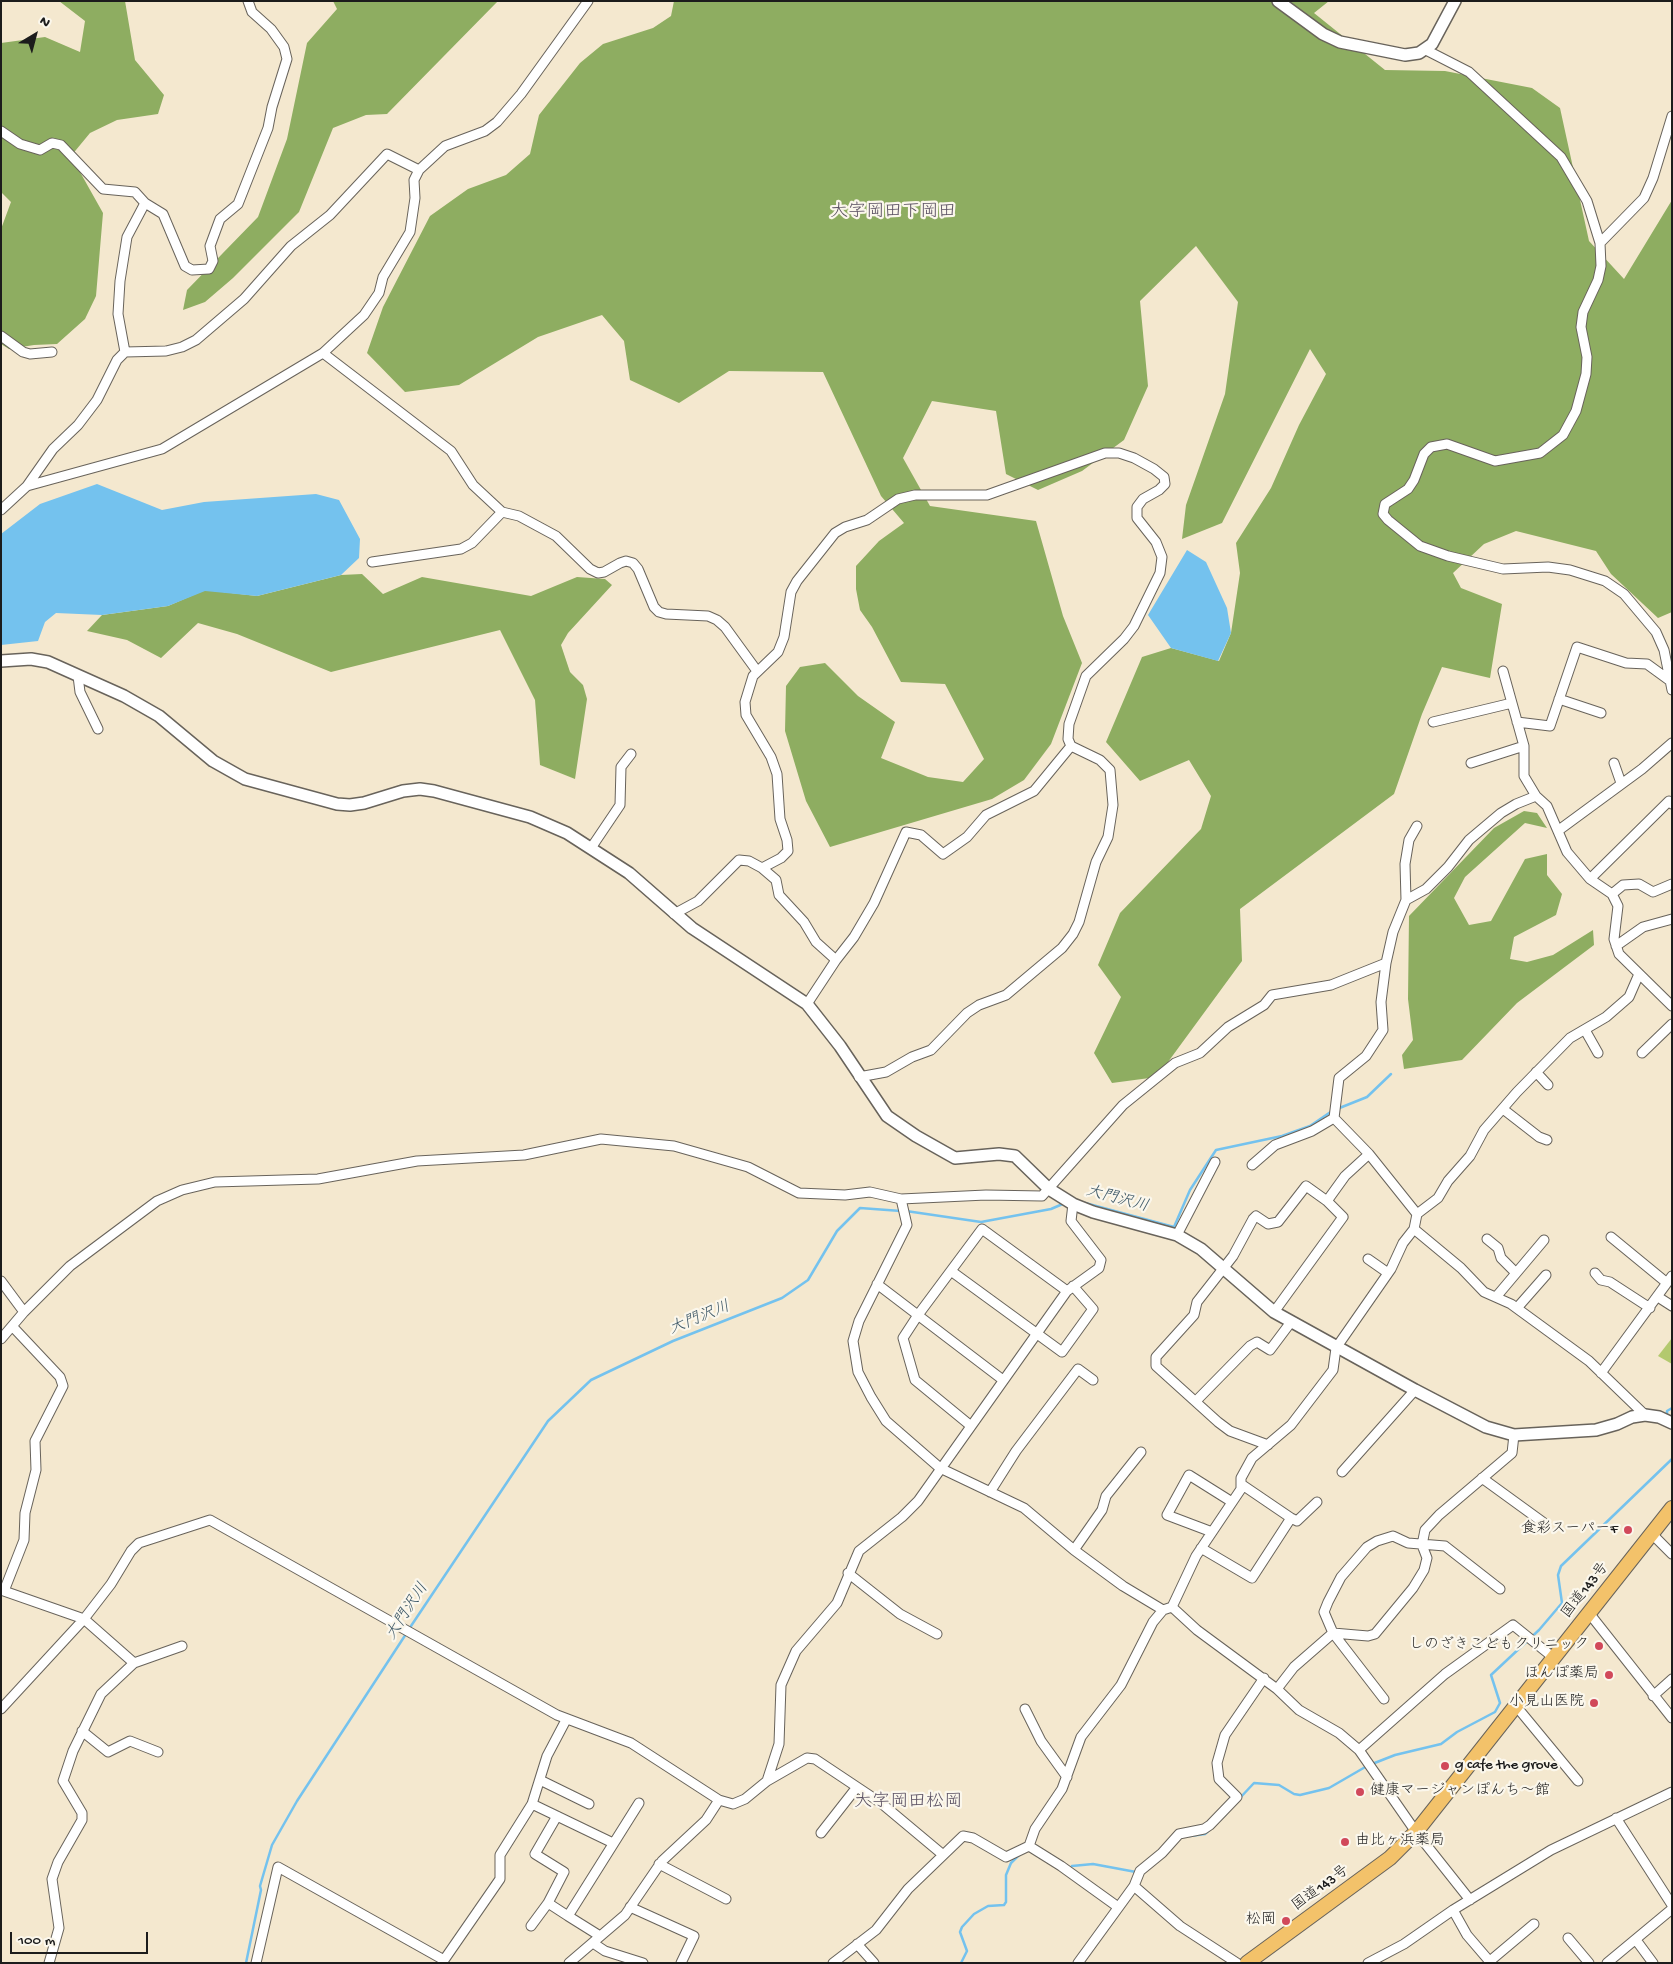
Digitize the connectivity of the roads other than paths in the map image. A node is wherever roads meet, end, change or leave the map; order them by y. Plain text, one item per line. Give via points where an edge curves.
1 (248, 1) edge
2 (588, 1) edge
3 (1278, 1) edge
4 (1455, 1) edge
5 (1426, 50) junction
6 (1672, 116) edge
7 (1, 131) edge
8 (419, 170) junction
9 (145, 203) junction
10 (1600, 243) junction
11 (1, 336) edge
12 (52, 352) dead end
13 (125, 352) junction
14 (323, 353) junction
15 (27, 486) junction
16 (1, 510) edge
17 (502, 512) junction
18 (372, 562) dead end
19 (1672, 644) edge
20 (1664, 650) junction
21 (1, 661) edge
22 (757, 671) junction
23 (1503, 672) dead end
24 (78, 676) junction
25 (1669, 680) junction
26 (1672, 690) edge
27 (1559, 699) junction
28 (1512, 704) junction
29 (1601, 713) dead end
30 (1433, 722) dead end
31 (1517, 722) junction
32 (98, 730) dead end
33 (1672, 743) edge
34 (1071, 746) junction
35 (1524, 746) junction
36 (631, 754) dead end
37 (1471, 763) dead end
38 (1614, 763) dead end
39 (1621, 783) junction
40 (1536, 796) junction
41 (1672, 804) edge
42 (1416, 826) dead end
43 (1559, 830) junction
44 (591, 848) junction
45 (762, 868) junction
46 (1590, 879) junction
47 (1672, 884) edge
48 (1612, 894) junction
49 (1406, 900) junction
50 (674, 914) junction
51 (1672, 919) edge
52 (1616, 946) junction
53 (836, 960) junction
54 (1386, 963) junction
55 (1639, 974) junction
56 (807, 1004) junction
57 (1672, 1006) edge
58 (1672, 1024) edge
59 (1585, 1030) junction
60 (1598, 1053) dead end
61 (1642, 1053) dead end
62 (1536, 1072) junction
63 (859, 1077) junction
64 (1548, 1085) dead end
65 (1503, 1109) junction
66 (1334, 1118) junction
67 (1547, 1140) dead end
68 (1369, 1154) junction
69 (1215, 1162) dead end
70 (1252, 1165) dead end
71 (1049, 1189) junction
72 (900, 1199) junction
73 (1326, 1201) junction
74 (1073, 1204) junction
75 (1417, 1214) junction
76 (1414, 1229) junction
77 (1177, 1235) junction
78 (1611, 1237) dead end
79 (1487, 1239) dead end
80 (1544, 1240) dead end
81 (1368, 1259) dead end
82 (1223, 1268) junction
83 (951, 1271) junction
84 (1388, 1273) junction
85 (1516, 1273) junction
86 (1595, 1273) dead end
87 (1546, 1275) dead end
88 (1670, 1280) edge
89 (1, 1281) edge
90 (877, 1284) junction
91 (1070, 1288) junction
92 (1496, 1297) junction
93 (1658, 1297) junction
94 (1672, 1306) edge
95 (1517, 1308) junction
96 (1650, 1308) junction
97 (24, 1312) junction
98 (1274, 1312) junction
99 (918, 1315) junction
100 (1291, 1322) junction
101 (12, 1326) junction
102 (1036, 1335) junction
103 (1, 1339) edge
104 (1336, 1348) junction
105 (1601, 1373) junction
106 (1004, 1380) junction
107 (1093, 1380) dead end
108 (1415, 1390) junction
109 (1196, 1401) junction
110 (1645, 1415) junction
111 (1672, 1423) edge
112 (971, 1426) junction
113 (1514, 1435) junction
114 (1268, 1445) junction
115 (1141, 1452) dead end
116 (940, 1468) junction
117 (1342, 1472) dead end
118 (1482, 1478) junction
119 (1241, 1484) junction
120 (990, 1492) junction
121 (1232, 1502) junction
122 (1317, 1502) dead end
123 (1672, 1508) edge
124 (1292, 1518) junction
125 (1544, 1523) dead end
126 (1212, 1532) junction
127 (1652, 1534) junction
128 (1422, 1545) junction
129 (1201, 1548) junction
130 (1074, 1550) junction
131 (1672, 1554) edge
132 (848, 1573) junction
133 (1500, 1589) dead end
134 (2, 1590) edge
135 (1172, 1607) junction
136 (1163, 1610) junction
137 (1589, 1613) junction
138 (84, 1619) junction
139 (1333, 1633) junction
140 (937, 1634) dead end
141 (182, 1646) dead end
142 (1554, 1658) junction
143 (134, 1664) junction
144 (1264, 1678) junction
145 (1672, 1679) edge
146 (1277, 1689) junction
147 (1653, 1696) junction
148 (1384, 1699) dead end
149 (1516, 1706) junction
150 (1, 1709) edge
151 (1025, 1709) dead end
152 (1672, 1718) edge
153 (566, 1720) junction
154 (82, 1732) junction
155 (1359, 1750) junction
156 (158, 1752) dead end
157 (1067, 1777) junction
158 (540, 1780) junction
159 (767, 1781) junction
160 (1578, 1781) dead end
161 (857, 1787) junction
162 (1672, 1792) edge
163 (719, 1800) junction
164 (639, 1803) dead end
165 (532, 1804) junction
166 (589, 1804) dead end
167 (557, 1816) junction
168 (1616, 1818) junction
169 (1416, 1832) junction
170 (821, 1833) dead end
171 (613, 1843) junction
172 (1029, 1846) junction
173 (942, 1854) junction
174 (659, 1864) junction
175 (1134, 1886) junction
176 (726, 1899) dead end
177 (1470, 1900) junction
178 (548, 1903) junction
179 (1672, 1905) edge
180 (1118, 1906) junction
181 (630, 1907) junction
182 (1672, 1909) edge
183 (1453, 1910) junction
184 (568, 1916) junction
185 (1534, 1924) dead end
186 (531, 1926) dead end
187 (600, 1936) junction
188 (1568, 1938) dead end
189 (1636, 1940) junction
190 (593, 1943) junction
191 (857, 1944) junction
192 (1383, 1953) junction
193 (1491, 1962) edge
194 (49, 1963) edge
195 (256, 1963) edge
196 (569, 1963) edge
197 (643, 1963) edge
198 (681, 1963) edge
199 (833, 1963) edge
200 (874, 1963) edge
201 (1078, 1963) edge
202 (1237, 1963) edge
203 (1247, 1963) edge
204 (1368, 1963) edge
205 (1387, 1963) edge
206 (1589, 1963) edge
207 (1607, 1963) edge
208 (1652, 1963) edge

1 - 9 street via 252,12 271,29 284,47 287,59 268,128 238,204 220,219 210,246 212,267 188,269 163,214
2 - 8 street via 497,122 445,146
3 - 5 street via 1324,34 1352,46 1406,55
4 - 5 street
5 - 10 street via 1469,72 1561,157 1587,201
6 - 10 street via 1644,198
7 - 9 street via 20,144 40,150 52,143 61,144 103,189 135,192
8 - 13 street via 387,154 330,214 291,246 244,299 196,340 166,351
8 - 14 street via 414,180 410,232 383,277 379,293 364,314
9 - 13 street via 127,237 120,281 118,314
10 - 20 street via 1600,273 1582,312 1581,327 1588,357 1586,374 1576,412 1563,435 1540,453 1495,461 1447,444 1431,448 1424,454 1408,489 1385,504 1383,514 1420,546 1448,556 1503,569 1548,567 1570,570 1605,581 1624,594 1644,615
11 - 12 street via 23,352
13 - 15 street via 117,360 98,400 53,449
14 - 15 street via 162,449
14 - 17 street via 451,451 473,485
15 - 16 street
17 - 18 street via 472,543 461,549
17 - 22 street via 519,516 556,536 598,573 626,561 633,563 659,612 708,616 717,620
19 - 20 street
20 - 25 street
21 - 24 street via 31,659 48,662
22 - 34 street via 778,652 784,637 791,592 797,581 835,533 867,520 898,499 915,494 987,495 1106,453 1119,453 1140,461 1164,477 1165,484 1137,507 1137,518 1156,542 1162,557 1160,572 1134,626 1086,676 1069,724
22 - 45 street via 745,702 746,715 777,774 780,820 788,851
23 - 28 street
24 - 32 street via 80,692
24 - 44 street via 159,716 213,762 245,779 350,805 364,804 403,791 434,791 530,817
25 - 26 street
25 - 27 street via 1647,664 1626,663 1577,647
27 - 29 street
27 - 31 street via 1550,726
28 - 30 street
28 - 31 street
31 - 35 street
33 - 39 street
34 - 53 street via 1034,791 986,815 968,837 943,854 921,834 906,832 874,903
34 - 63 street via 1100,760 1110,770 1113,805 1108,837 1096,862 1080,922 1073,934 1062,948 1006,995 967,1013 931,1050 886,1072
35 - 37 street
35 - 40 street via 1524,776
36 - 44 street via 621,767 620,805
38 - 39 street
39 - 43 street
40 - 43 street via 1548,806
40 - 49 street via 1501,813 1469,840 1426,889
41 - 46 street via 1669,801
42 - 49 street via 1409,840 1405,864
43 - 46 street via 1567,852
44 - 50 street via 629,873
45 - 50 street via 739,860 698,901
45 - 53 street via 776,880 779,895 804,922 816,942
46 - 48 street
47 - 48 street via 1653,892 1639,884 1623,885
48 - 52 street via 1618,906
49 - 54 street via 1393,932
50 - 56 street
51 - 52 street via 1643,927
52 - 55 street via 1619,954
53 - 56 street
54 - 66 street via 1383,1030 1366,1056 1340,1078
54 - 71 street via 1331,985 1272,995 1264,1005 1228,1027 1200,1053 1175,1063 1128,1100
55 - 57 street
55 - 59 street via 1629,998
56 - 63 street
58 - 61 street
59 - 60 street
59 - 62 street via 1570,1038
62 - 64 street
62 - 65 street
63 - 71 street via 887,1116 939,1151 955,1158 999,1154 1015,1156
65 - 67 street
65 - 75 street via 1484,1130 1470,1156 1438,1198
66 - 68 street
66 - 70 street via 1312,1131 1275,1145
68 - 73 street via 1345,1176
68 - 75 street
69 - 77 street
71 - 72 street via 1042,1196
71 - 74 street
72 - 90 street via 907,1225
72 - 97 street via 870,1192 845,1195 799,1193 748,1167 683,1149 602,1139 524,1155 417,1161 318,1179 215,1182 182,1190 157,1201 70,1266
73 - 82 street via 1306,1186 1278,1222 1268,1224 1256,1216
73 - 98 street via 1343,1217
74 - 77 street
74 - 91 street via 1071,1221 1101,1260 1099,1268
75 - 76 street
76 - 84 street
76 - 92 street via 1484,1292
77 - 82 street via 1201,1249
78 - 88 street
79 - 85 street via 1498,1248 1501,1258
80 - 85 street
81 - 84 street
82 - 98 street
82 - 109 street via 1197,1302 1194,1315 1156,1357 1156,1366
83 - 91 street via 982,1229
83 - 99 street
83 - 102 street
84 - 104 street
85 - 92 street
86 - 96 street via 1601,1280 1610,1282
87 - 95 street
88 - 93 street
89 - 97 street
90 - 99 street
90 - 116 street via 853,1341 862,1384 886,1421
91 - 102 street
91 - 102 street via 1093,1309 1062,1352
92 - 95 street
93 - 94 street
93 - 96 street
95 - 105 street
96 - 105 street
97 - 101 street
98 - 100 street
99 - 106 street
99 - 112 street via 903,1338 915,1380
100 - 104 street
100 - 109 street via 1270,1350 1257,1342 1250,1346
101 - 103 street
101 - 134 street via 54,1371 62,1386 35,1441 36,1470 25,1513 24,1540
102 - 106 street
104 - 108 street
104 - 114 street via 1333,1370 1291,1425
105 - 110 street
106 - 112 street
107 - 120 street via 1078,1369 1016,1451
108 - 113 street via 1486,1427
108 - 117 street
109 - 114 street via 1230,1431
110 - 111 street
110 - 113 street via 1596,1430
112 - 116 street
113 - 118 street via 1512,1453
114 - 119 street via 1252,1458
115 - 130 street via 1106,1496 1102,1510
116 - 120 street
116 - 132 street via 918,1501 859,1551
118 - 125 street
118 - 128 street via 1425,1530
119 - 121 street
119 - 124 street
120 - 130 street via 1024,1508
121 - 126 street
121 - 126 street via 1189,1475 1167,1515
122 - 124 street via 1297,1521
123 - 127 highway, 国道143号
124 - 129 street via 1252,1578
126 - 129 street
127 - 131 street
127 - 137 highway, 国道143号
128 - 133 street via 1445,1546
128 - 139 street via 1427,1558 1424,1570 1375,1634
128 - 139 street via 1393,1536 1366,1547 1341,1577 1324,1612
129 - 135 street
130 - 136 street
132 - 140 street via 900,1614
132 - 159 street via 836,1602 796,1651 781,1685 779,1744
134 - 138 street
135 - 136 street
135 - 144 street via 1197,1630
136 - 157 street via 1153,1622 1122,1685 1081,1737
137 - 142 highway, 国道143号
137 - 147 street
138 - 143 street
138 - 150 street
138 - 153 street via 139,1543 210,1520
139 - 146 street via 1294,1667
139 - 148 street
141 - 143 street
142 - 149 highway, 国道143号
142 - 155 street via 1513,1625 1445,1674
143 - 154 street via 101,1694
144 - 146 street
144 - 175 street via 1225,1735 1217,1763 1219,1779 1236,1797 1204,1830 1178,1834 1139,1873
145 - 147 street
146 - 155 street via 1299,1710 1339,1733
147 - 152 street
149 - 160 street
149 - 169 highway, 国道143号
151 - 157 street via 1040,1741
153 - 158 street via 547,1756
153 - 163 street via 631,1743
154 - 156 street via 108,1752 130,1741
154 - 194 street via 63,1781 82,1813 82,1820 52,1879 59,1928
155 - 169 street
157 - 172 street via 1035,1829
158 - 165 street
158 - 166 street
159 - 161 street via 806,1758 815,1759
159 - 163 street via 745,1800 734,1804
161 - 170 street
161 - 173 street
162 - 168 street
163 - 174 street via 706,1820
164 - 171 street
165 - 167 street
165 - 195 street via 500,1855 500,1879 444,1960 278,1867
167 - 171 street
167 - 178 street via 535,1854 564,1872
168 - 177 street via 1551,1850
168 - 179 street
169 - 177 street
169 - 203 highway, 国道143号 via 1390,1858
171 - 184 street
172 - 173 street via 1006,1856 963,1836
172 - 180 street
173 - 191 street via 908,1889 876,1930
174 - 176 street
174 - 181 street
175 - 180 street
175 - 202 street via 1180,1926
177 - 183 street
178 - 184 street
178 - 186 street
180 - 201 street
181 - 187 street
181 - 198 street via 694,1936
182 - 189 street
183 - 192 street via 1404,1944
183 - 193 street via 1467,1935
184 - 187 street
185 - 193 street
187 - 190 street
188 - 206 street
189 - 207 street
189 - 208 street
190 - 196 street
190 - 197 street via 605,1951
191 - 199 street
191 - 200 street
192 - 204 street
192 - 205 street

